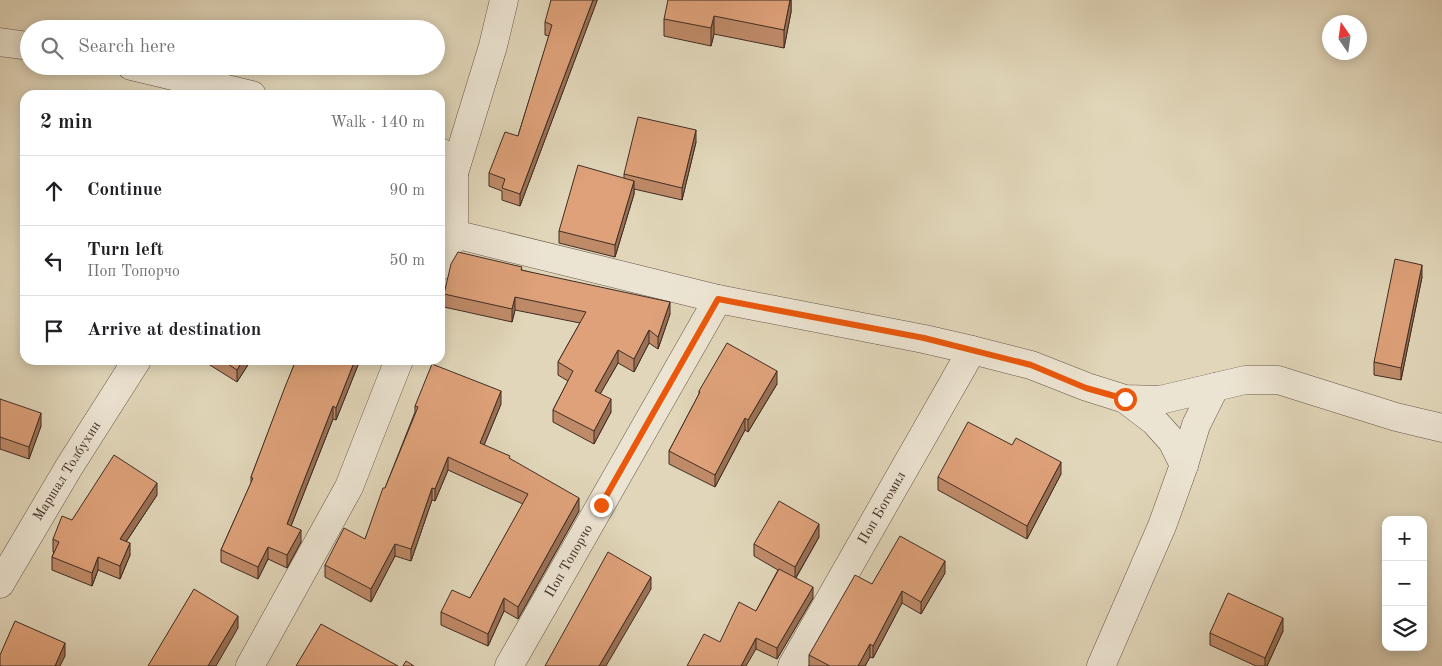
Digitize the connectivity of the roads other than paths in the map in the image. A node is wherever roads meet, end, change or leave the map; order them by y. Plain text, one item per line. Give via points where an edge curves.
1 (504, 0) edge
2 (0, 42) edge
3 (20, 45) edge
4 (169, 75) edge
5 (231, 90) edge
6 (447, 163) edge
7 (454, 234) junction
8 (445, 255) edge
9 (718, 299) junction
10 (972, 350) junction
11 (134, 365) edge
12 (397, 365) edge
13 (1214, 387) junction
14 (1125, 399) junction
15 (1442, 428) edge
16 (1184, 465) junction
17 (0, 584) edge
18 (250, 666) edge
19 (509, 666) edge
20 (792, 666) edge
21 (1101, 666) edge

1 - 6 street via 493,46
2 - 3 street
4 - 5 street
6 - 7 street
7 - 8 street
7 - 9 street
9 - 10 street
9 - 19 street, Поп Топорчо
10 - 14 street via 1031,365 1086,388
10 - 20 street, Поп Богомил
11 - 17 street, Маршал Толбухин
12 - 18 street via 349,487
13 - 14 street via 1160,400
13 - 15 street via 1245,380 1278,380
13 - 16 street via 1196,426
14 - 16 street via 1166,434
16 - 21 street via 1162,526

